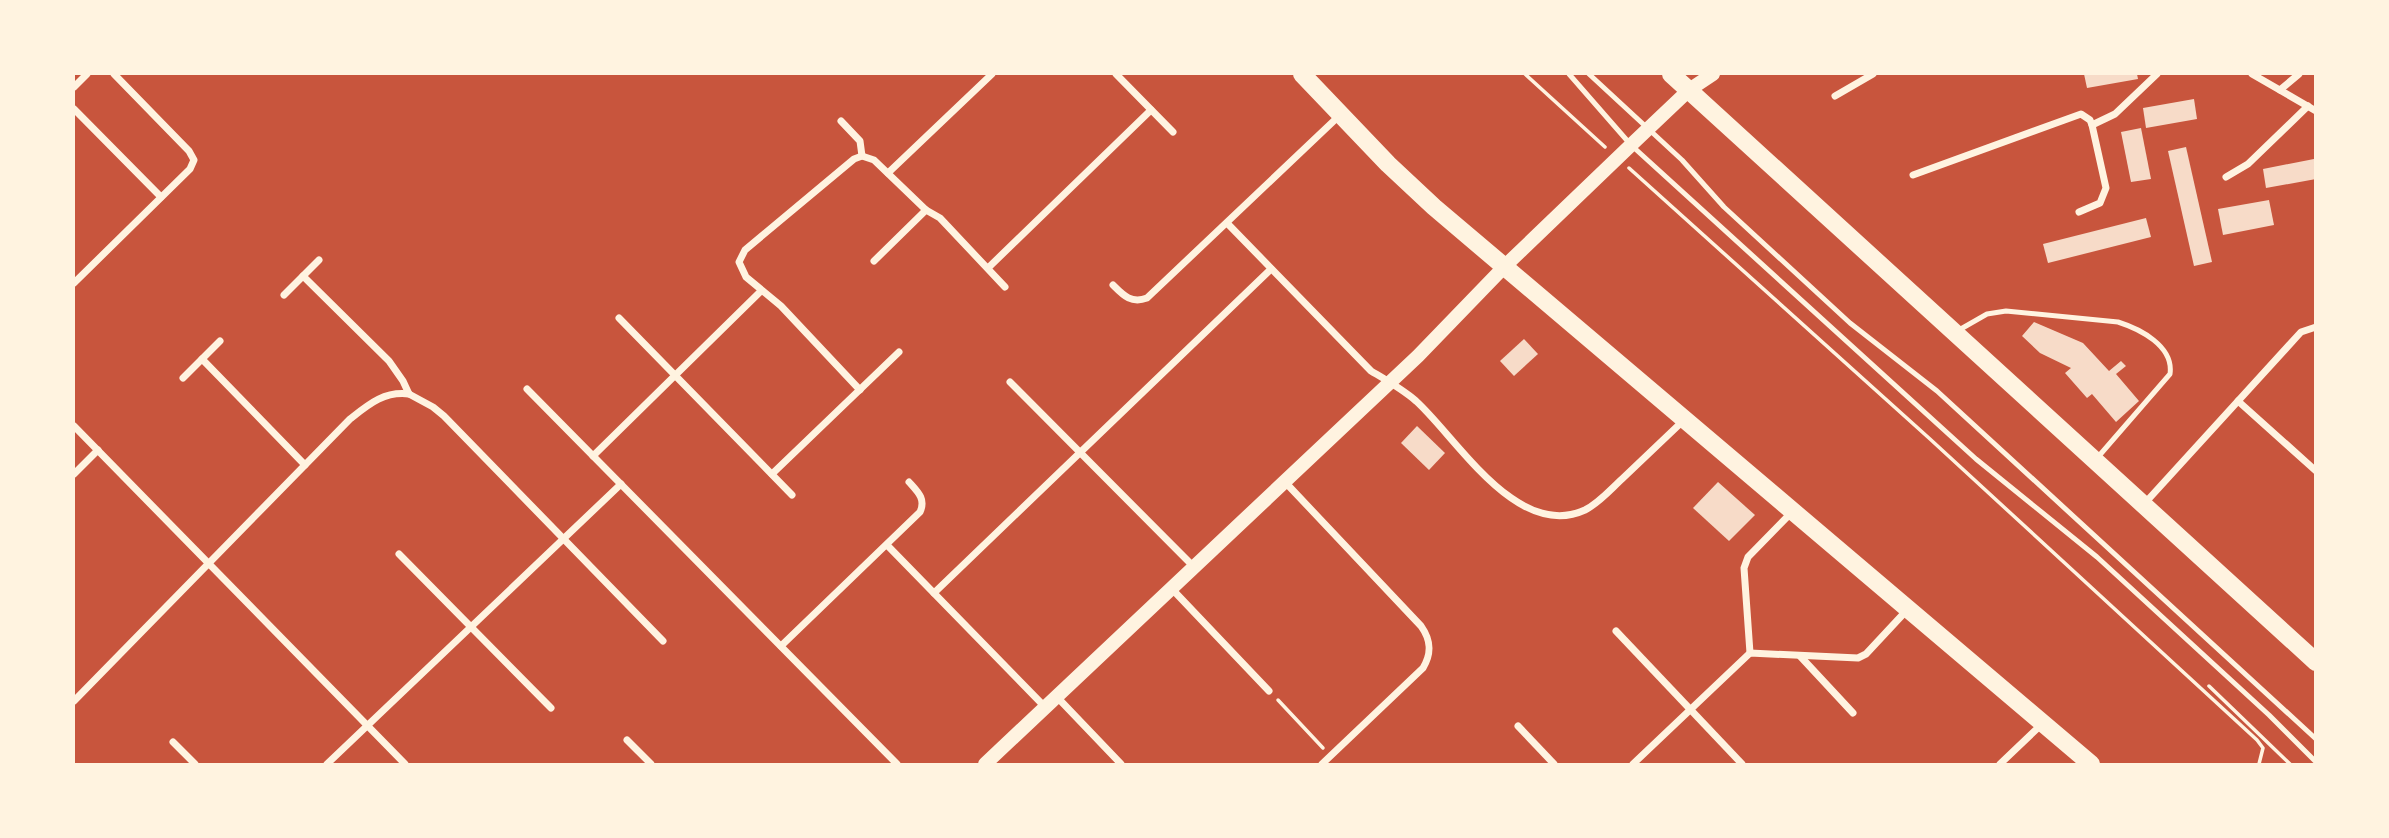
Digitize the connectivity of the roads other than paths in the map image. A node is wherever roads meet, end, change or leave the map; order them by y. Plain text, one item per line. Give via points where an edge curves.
1 (88, 74) edge
2 (114, 74) edge
3 (992, 74) edge
4 (1116, 74) edge
5 (1302, 74) edge
6 (1569, 74) edge
7 (1589, 74) edge
8 (1671, 74) edge
9 (1713, 74) edge
10 (1873, 74) edge
11 (2157, 74) edge
12 (2252, 74) edge
13 (2299, 74) edge
14 (74, 87) edge
15 (1689, 90) junction
16 (2280, 90) junction
17 (1835, 96) dead end
18 (2308, 106) junction
19 (74, 109) edge
20 (1151, 110) junction
21 (2315, 111) edge
22 (1341, 115) junction
23 (841, 121) dead end
24 (2092, 125) junction
25 (1648, 128) junction
26 (1173, 132) dead end
27 (1631, 145) junction
28 (862, 156) junction
29 (888, 173) junction
30 (1913, 175) dead end
31 (2225, 177) dead end
32 (160, 197) junction
33 (926, 209) junction
34 (2079, 212) dead end
35 (1227, 223) junction
36 (319, 260) dead end
37 (874, 261) dead end
38 (1505, 266) junction
39 (988, 268) junction
40 (1271, 269) junction
41 (303, 276) junction
42 (74, 283) edge
43 (1113, 285) dead end
44 (1005, 287) dead end
45 (761, 291) junction
46 (284, 295) dead end
47 (619, 318) dead end
48 (2315, 327) edge
49 (1956, 332) junction
50 (220, 341) dead end
51 (899, 352) dead end
52 (202, 359) junction
53 (675, 375) junction
54 (183, 378) dead end
55 (1010, 382) dead end
56 (1391, 382) junction
57 (527, 389) dead end
58 (860, 390) junction
59 (409, 394) junction
60 (2238, 401) junction
61 (1684, 420) junction
62 (74, 426) edge
63 (98, 450) junction
64 (1080, 452) junction
65 (593, 456) junction
66 (2096, 459) junction
67 (305, 465) junction
68 (2315, 471) edge
69 (74, 474) edge
70 (772, 474) junction
71 (909, 482) dead end
72 (1285, 482) junction
73 (621, 484) junction
74 (792, 495) dead end
75 (2144, 504) junction
76 (1792, 511) junction
77 (564, 539) junction
78 (887, 545) junction
79 (399, 554) dead end
80 (209, 563) junction
81 (1194, 567) junction
82 (1172, 589) junction
83 (934, 593) junction
84 (1908, 609) junction
85 (471, 627) junction
86 (1616, 631) dead end
87 (663, 641) dead end
88 (780, 646) junction
89 (1750, 653) junction
90 (1800, 656) junction
91 (2315, 662) edge
92 (1269, 691) road end
93 (1058, 697) junction
94 (74, 701) edge
95 (1046, 707) junction
96 (551, 708) dead end
97 (1690, 710) junction
98 (1853, 713) dead end
99 (2042, 723) junction
100 (368, 726) junction
101 (1518, 726) dead end
102 (2315, 739) edge
103 (627, 740) dead end
104 (173, 742) dead end
105 (2315, 762) edge
106 (195, 765) edge
107 (327, 765) edge
108 (405, 765) edge
109 (651, 765) edge
110 (897, 765) edge
111 (985, 765) edge
112 (1121, 765) edge
113 (1322, 765) edge
114 (1554, 765) edge
115 (1633, 765) edge
116 (1741, 765) edge
117 (2000, 765) edge
118 (2091, 765) edge

1 - 14 street
2 - 32 street via 193,155 193,165
3 - 29 street
4 - 20 street
5 - 22 main road
6 - 27 lane
7 - 25 lane
8 - 15 main road
9 - 15 main road
10 - 17 street
11 - 24 street via 2115,114
12 - 16 street
13 - 16 street
15 - 25 main road
15 - 49 main road
16 - 18 street
18 - 21 street
18 - 31 street via 2248,164
19 - 32 street
20 - 26 street
20 - 39 street
22 - 35 street
22 - 38 main road via 1412,188
23 - 28 street via 860,141
24 - 30 street via 2086,116 2075,115
24 - 34 street via 2106,193 2100,203
25 - 27 main road
25 - 102 lane via 1743,225 1850,323 1937,390
27 - 38 main road
27 - 105 lane via 1976,459 2097,557
28 - 29 street
28 - 45 street via 741,256 742,272
29 - 33 street
32 - 42 street
33 - 37 street
33 - 39 street
35 - 40 street
35 - 43 street via 1146,298 1128,299
36 - 41 street
38 - 56 main road
38 - 61 main road
39 - 44 street
40 - 56 street via 1371,372
40 - 64 street
41 - 46 street
41 - 59 street via 388,361
45 - 53 street
45 - 58 street via 781,306
47 - 53 street
48 - 60 street via 2301,332
49 - 66 main road
49 - 66 lane via 1987,314 2014,311 2118,322 2153,339 2168,357 2170,374
50 - 52 street
51 - 58 street
52 - 54 street
52 - 67 street
53 - 65 street
53 - 70 street
55 - 64 street
56 - 61 street via 1416,401 1495,485 1528,508 1552,515 1575,514 1594,505
56 - 72 main road
57 - 65 street
58 - 70 street
59 - 67 street via 394,393 371,402
59 - 77 street via 444,416
60 - 68 street
60 - 75 street
61 - 76 main road
62 - 63 street
63 - 69 street
63 - 80 street
64 - 81 street
64 - 83 street
65 - 73 street
66 - 75 main road
67 - 80 street
70 - 74 street
71 - 78 street via 921,496 922,507
72 - 81 main road
72 - 113 street via 1421,626 1430,653 1423,668
73 - 77 street
73 - 88 street
75 - 91 main road
76 - 84 main road
76 - 89 street via 1748,557 1744,568
77 - 85 street
77 - 87 street
78 - 83 street
78 - 88 street
79 - 85 street
80 - 94 street
80 - 100 street
81 - 82 main road
82 - 92 street
82 - 93 main road
83 - 95 street
84 - 90 street via 1862,656
84 - 99 main road
85 - 96 street
85 - 100 street
86 - 97 street
88 - 110 street
89 - 90 street
89 - 97 street
90 - 98 street
93 - 95 main road
93 - 112 street
95 - 111 main road
97 - 115 street
97 - 116 street
99 - 117 street
99 - 118 main road
100 - 107 street
100 - 108 street
101 - 114 street
103 - 109 street
104 - 106 street

